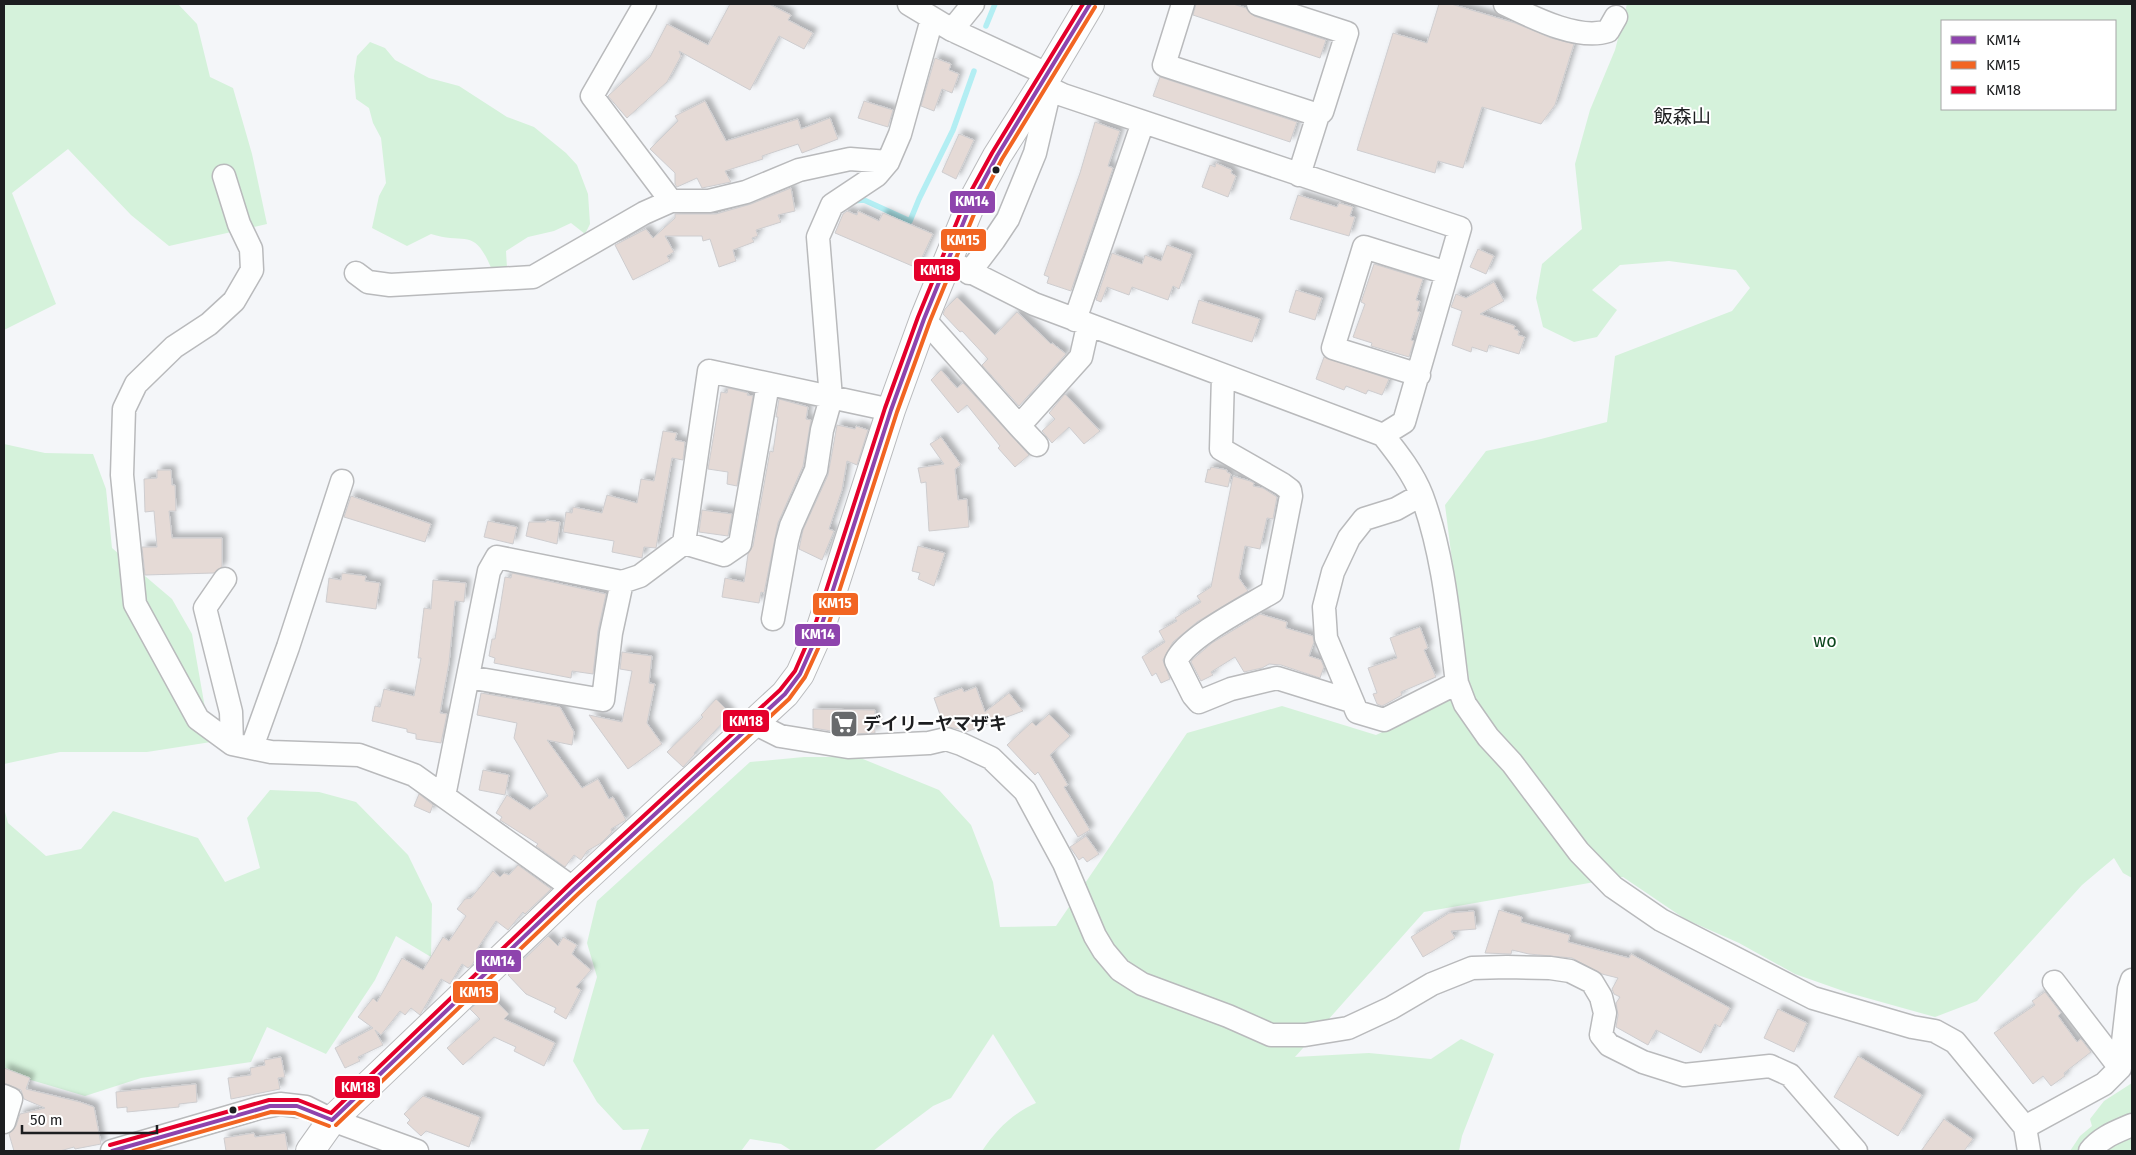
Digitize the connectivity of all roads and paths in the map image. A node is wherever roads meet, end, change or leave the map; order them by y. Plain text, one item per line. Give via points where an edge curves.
1 (645, 4) edge
2 (909, 4) edge
3 (973, 4) edge
4 (1090, 4) edge
5 (1183, 4) edge
6 (1258, 4) edge
7 (1505, 4) edge
8 (1616, 17) dead end
9 (932, 19) junction
10 (952, 30) junction
11 (1046, 83) junction
12 (1318, 115) junction
13 (1143, 122) junction
14 (888, 162) junction
15 (1299, 175) junction
16 (224, 176) dead end
17 (671, 201) junction
18 (958, 266) junction
19 (356, 273) dead end
20 (1447, 273) junction
21 (924, 319) junction
22 (1081, 323) junction
23 (1419, 375) junction
24 (1223, 376) junction
25 (768, 384) junction
26 (831, 398) junction
27 (891, 410) junction
28 (1020, 426) junction
29 (1384, 434) junction
30 (1037, 445) dead end
31 (342, 481) dead end
32 (1421, 495) junction
33 (684, 543) junction
34 (225, 579) dead end
35 (622, 582) junction
36 (773, 619) dead end
37 (468, 677) junction
38 (1457, 683) junction
39 (1351, 701) junction
40 (754, 723) junction
41 (242, 746) junction
42 (444, 796) junction
43 (574, 889) junction
44 (2132, 980) edge
45 (2054, 982) dead end
46 (2120, 1068) junction
47 (4, 1096) edge
48 (332, 1120) junction
49 (4, 1122) edge
50 (2132, 1126) edge
51 (2025, 1127) junction
52 (112, 1151) edge
53 (310, 1151) edge
54 (417, 1151) edge
55 (1856, 1151) edge
56 (2029, 1151) edge
57 (2090, 1151) edge

1 - 17 street via 592,96
2 - 9 street
3 - 10 street
4 - 11 main road
5 - 12 street via 1164,65
6 - 12 street via 1347,33 1322,112
7 - 8 street via 1579,32 1597,34 1608,31
9 - 10 street
9 - 14 street via 900,134
10 - 11 street
11 - 13 street
11 - 18 main road via 997,156 971,204
11 - 18 street via 1035,153 1008,219 994,240
12 - 15 street
13 - 15 street
13 - 22 street
14 - 17 street via 850,160 799,170 746,192 709,201
14 - 26 street via 878,175 832,205 818,237
15 - 20 street via 1460,228
16 - 41 street via 251,249 252,270 234,301 209,324 174,347 136,384 124,409 122,475 135,604 198,719
17 - 19 street via 644,213 533,277 390,285 368,282
18 - 21 main road
18 - 22 street via 1034,304
20 - 23 street
20 - 23 street via 1364,247 1333,348
21 - 27 main road
21 - 28 street
22 - 24 street
22 - 28 street via 1081,357
23 - 29 street via 1404,422
24 - 29 street
24 - 39 street via 1221,449 1282,484 1290,490 1291,496 1272,592 1198,638 1180,652 1176,662 1199,702 1230,689 1277,678
25 - 26 street
25 - 33 street via 740,544 724,555
25 - 33 street via 709,371
26 - 27 street
26 - 36 street via 816,470 787,541
27 - 40 main road via 810,655 785,694
28 - 30 street
29 - 32 street via 1406,465
31 - 41 street via 288,648
32 - 38 street via 1437,547
32 - 39 street via 1396,509 1364,519 1349,538 1333,572 1324,607 1326,638
33 - 35 street via 640,576
34 - 41 street via 206,608
35 - 37 street via 497,556 488,572
35 - 37 street via 602,700
37 - 42 street
38 - 39 street via 1384,720 1357,712
38 - 51 street via 1465,704 1488,737 1579,852 1613,887 1661,920 1813,998 1935,1031 1955,1042
40 - 43 main road
40 - 55 street via 780,736 848,747 929,743 946,739 991,758 1025,791 1064,862 1095,936 1120,970 1142,984 1271,1035 1305,1035 1348,1028 1432,984 1472,968 1570,971 1592,982 1600,997 1605,1013 1601,1035 1609,1045 1643,1062 1684,1075 1770,1066 1790,1075
41 - 42 street via 271,752 359,755 414,775
42 - 43 street
43 - 48 main road
44 - 46 street
45 - 46 street
46 - 51 street via 2104,1084
47 - 49 street via 11,1099
48 - 52 street via 306,1107 280,1104
48 - 53 main road
48 - 54 street
50 - 57 street via 2111,1134
51 - 56 street

